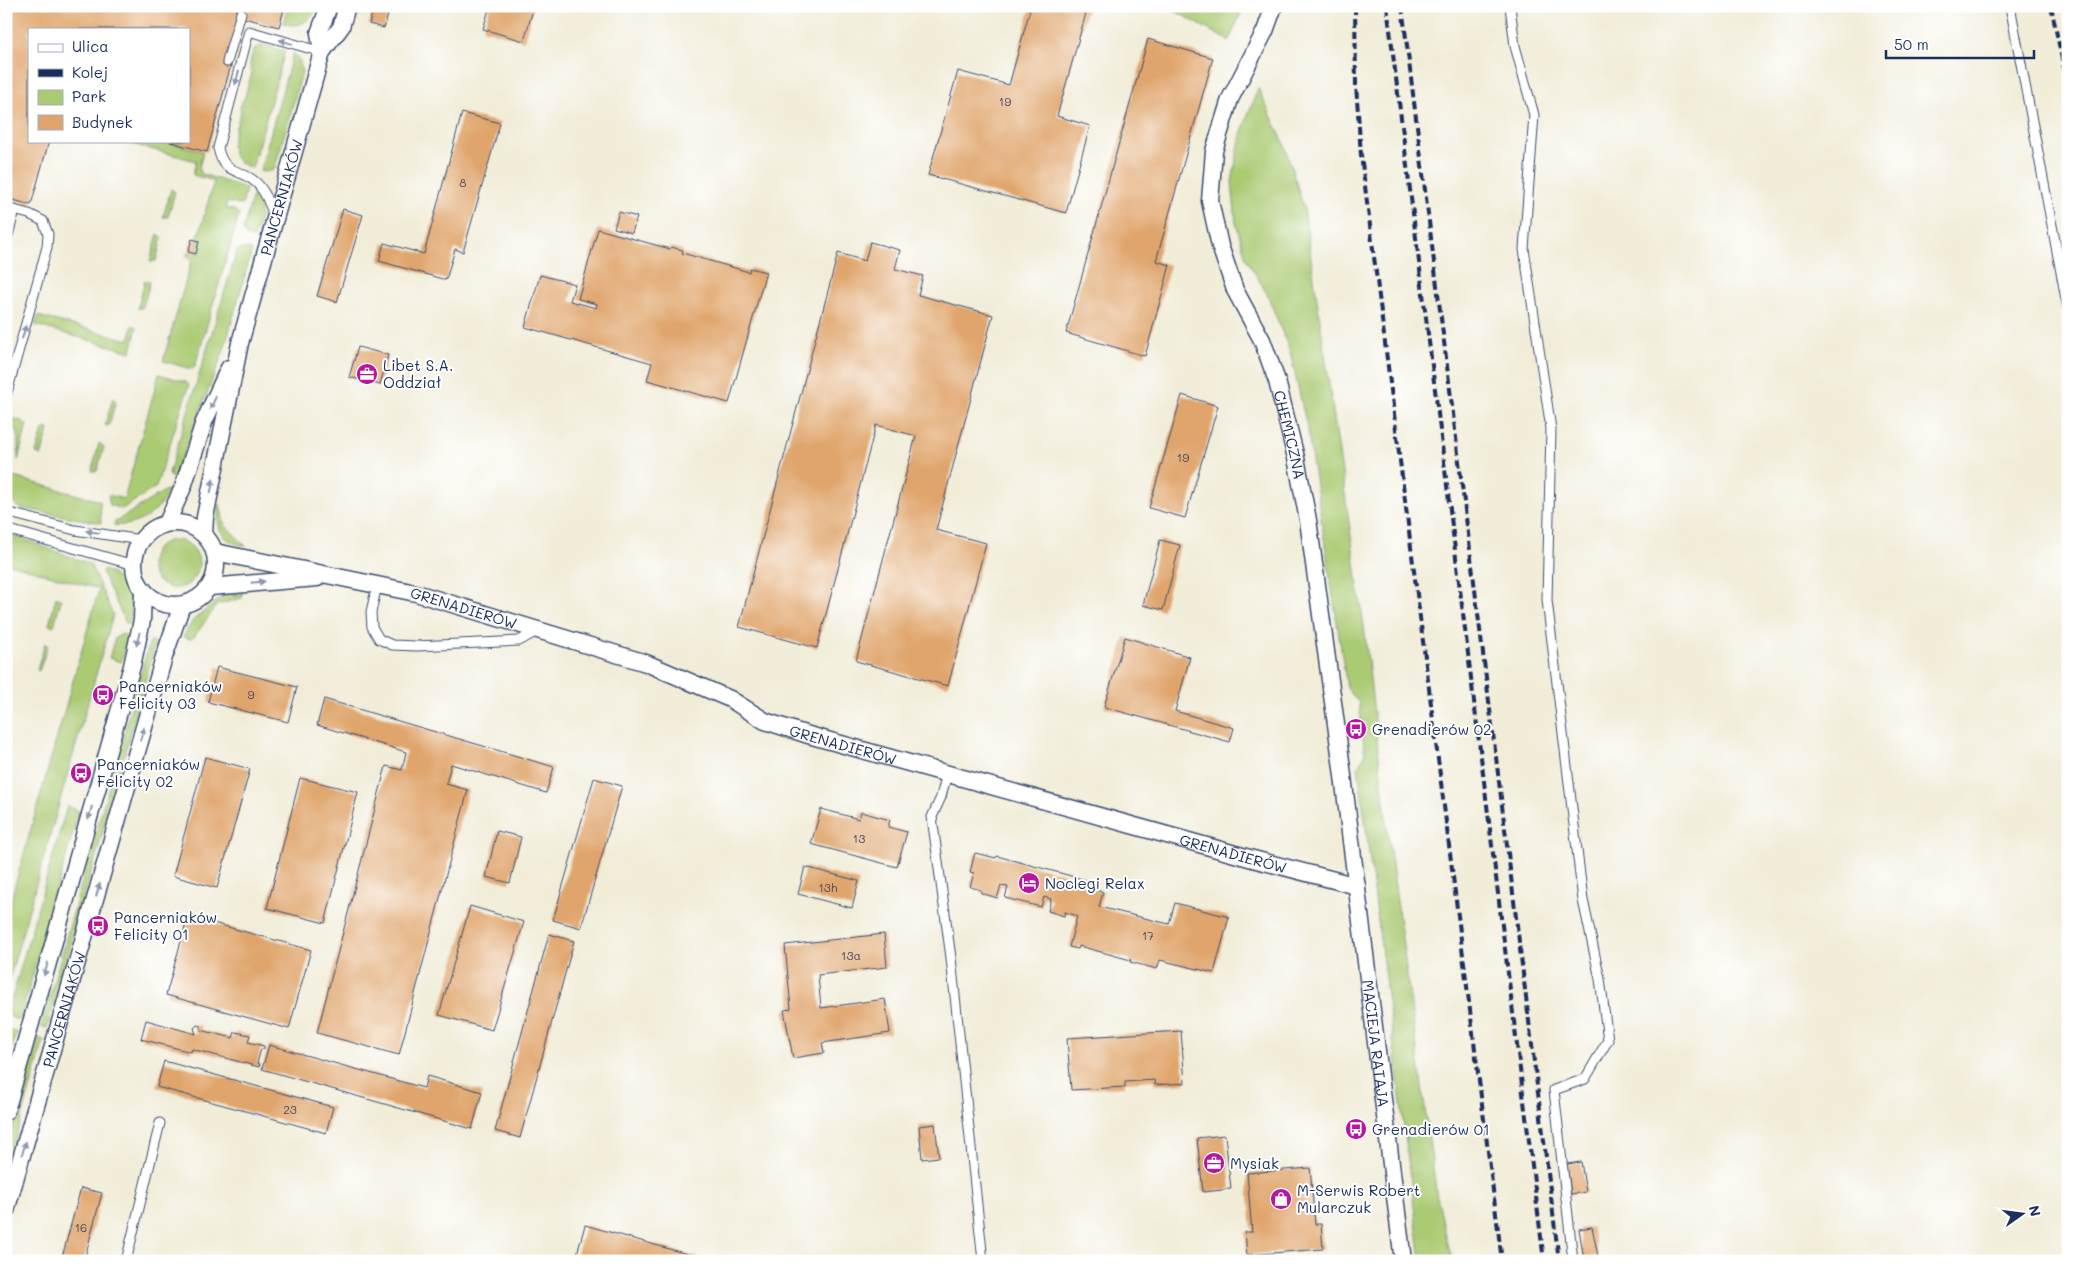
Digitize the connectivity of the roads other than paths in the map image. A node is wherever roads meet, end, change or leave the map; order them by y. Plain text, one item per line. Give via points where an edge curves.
1 (329, 6) edge
2 (347, 6) edge
3 (1274, 6) edge
4 (1510, 6) edge
5 (2010, 6) edge
6 (241, 13) dead end
7 (322, 52) junction
8 (227, 62) dead end
9 (10, 209) edge
10 (275, 224) junction
11 (6, 242) edge
12 (2068, 308) edge
13 (240, 343) junction
14 (6, 396) edge
15 (6, 512) edge
16 (167, 523) junction
17 (6, 529) edge
18 (204, 534) junction
19 (141, 540) junction
20 (215, 552) junction
21 (134, 565) junction
22 (340, 578) junction
23 (377, 585) junction
24 (210, 587) junction
25 (143, 591) junction
26 (182, 605) junction
27 (537, 631) junction
28 (947, 773) junction
29 (1357, 886) junction
30 (10, 1085) edge
31 (6, 1111) edge
32 (160, 1123) dead end
33 (6, 1212) edge
34 (126, 1261) edge
35 (983, 1261) edge
36 (1403, 1261) edge
37 (1573, 1261) edge

1 - 7 street, PANCERNIAKÓW via 319,33
2 - 7 street, PANCERNIAKÓW via 341,27
3 - 29 street, CHEMICZNA via 1262,38 1230,99 1214,151 1210,201 1220,246 1235,290 1262,340 1277,381 1296,458 1308,520
4 - 37 lane via 1515,46 1534,115 1524,249 1551,429 1547,600 1583,900 1600,979 1608,1040 1585,1079 1554,1090
5 - 12 lane
6 - 8 lane
7 - 10 street, PANCERNIAKÓW
7 -> 10 lane via 249,31 218,148 225,166 258,185 267,199
9 - 11 lane
14 -> 9 lane via 48,247 43,221
10 - 13 street, PANCERNIAKÓW
13 -> 16 street, PANCERNIAKÓW via 204,422 183,487
18 -> 13 street, PANCERNIAKÓW
19 -> 15 lane via 76,530
16 - 18 street via 193,526
16 - 19 street via 157,526
17 - 21 lane
18 - 20 street
19 - 21 street via 135,552
20 - 22 street
20 - 24 street via 217,564
21 - 25 street via 136,579
22 - 23 street, GRENADIERÓW
24 -> 22 street
23 - 27 street, GRENADIERÓW via 416,593
23 - 27 lane via 371,612 372,627 379,639 392,645 519,641
24 - 26 street via 193,602
25 - 26 street via 154,600
25 -> 30 street, PANCERNIAKÓW via 142,620 132,666
33 -> 26 street, PANCERNIAKÓW via 161,666
27 - 28 street, GRENADIERÓW via 646,663 730,699 765,721
28 - 29 street, GRENADIERÓW
28 - 35 lane via 932,817 951,958
29 - 36 street, MACIEJA RATAJA
30 - 31 street, PANCERNIAKÓW
32 - 34 lane

